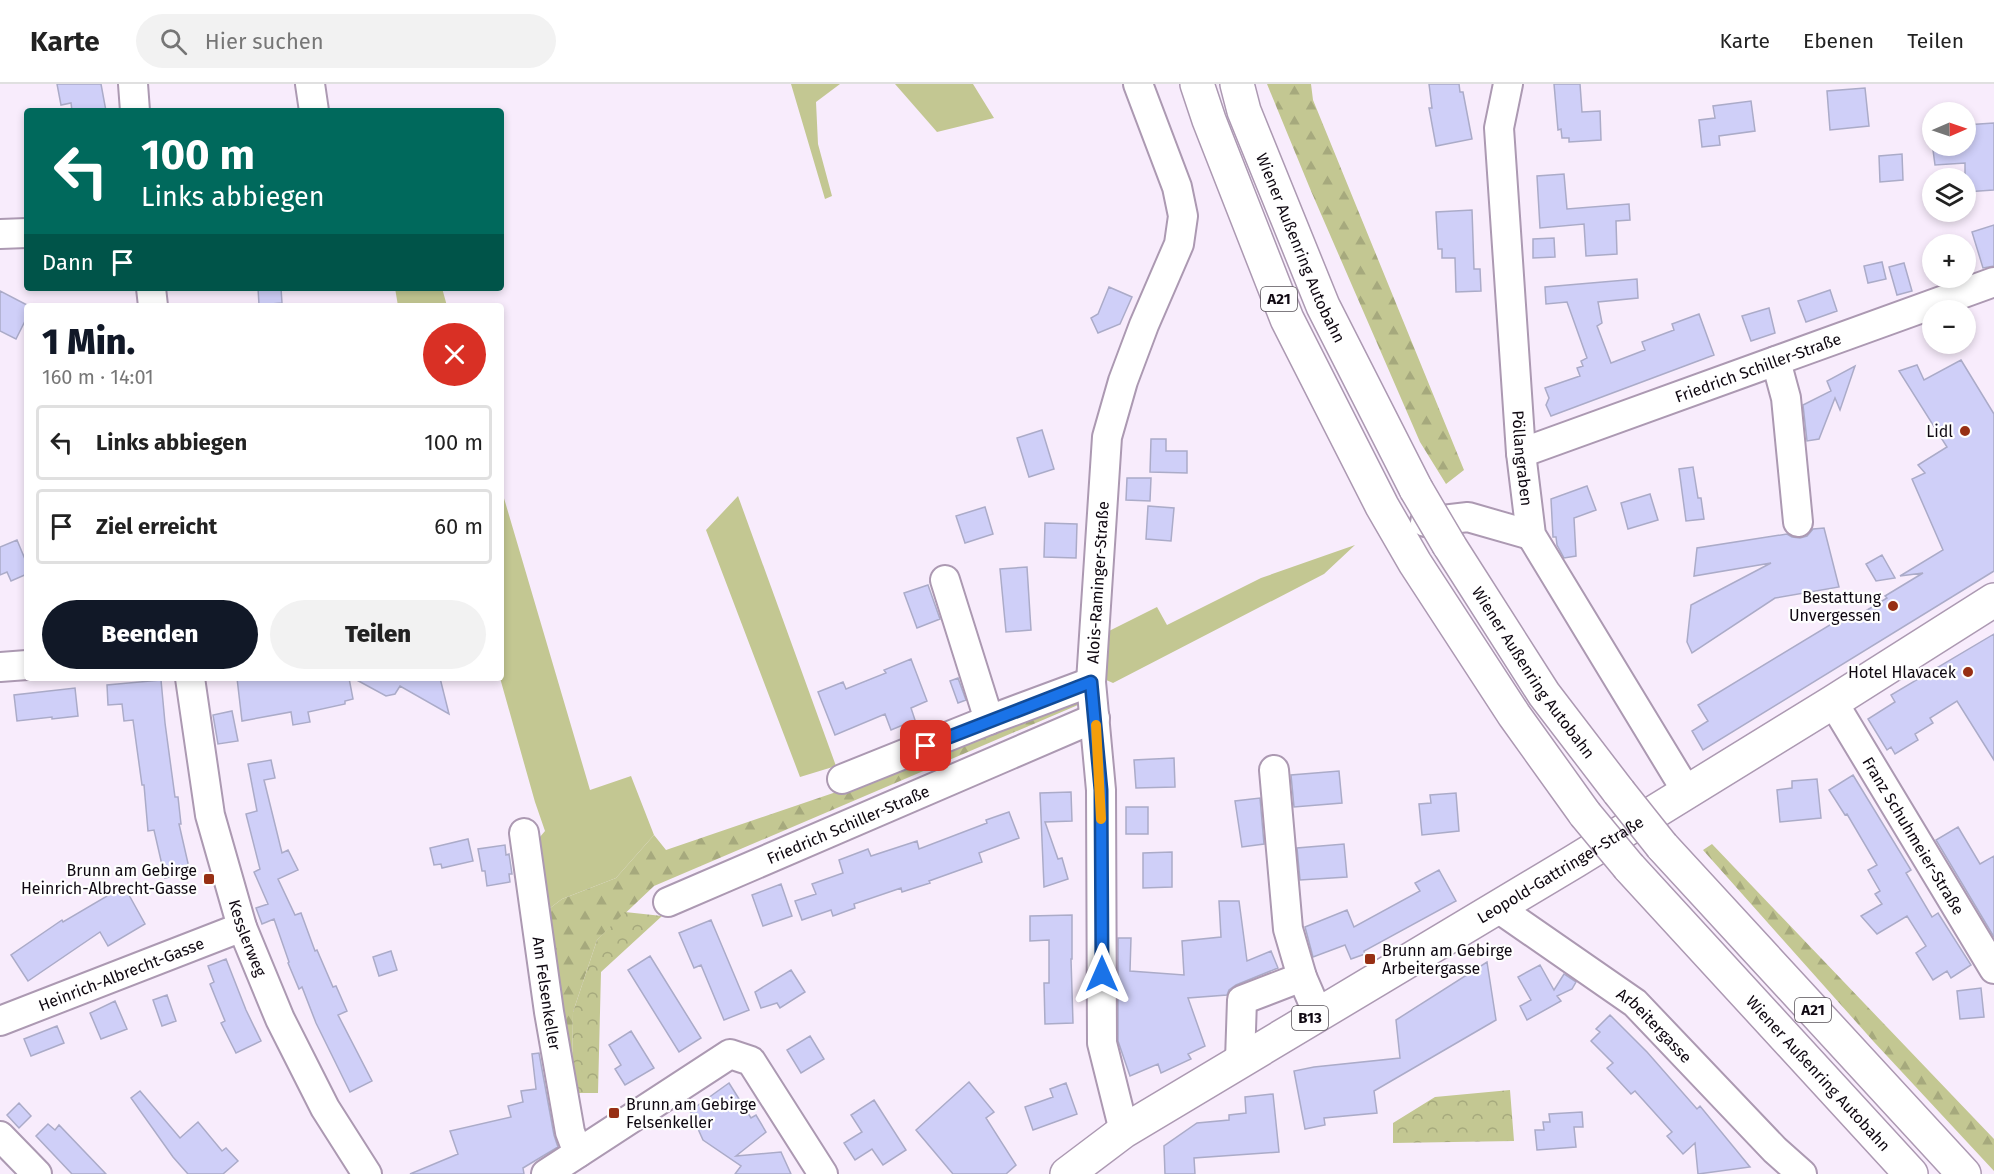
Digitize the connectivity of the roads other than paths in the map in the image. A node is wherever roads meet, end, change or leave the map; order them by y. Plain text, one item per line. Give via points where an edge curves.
1 (133, 84) edge
2 (310, 84) edge
3 (1138, 84) edge
4 (1197, 84) edge
5 (1237, 84) edge
6 (1508, 84) edge
7 (135, 108) edge
8 (314, 108) edge
9 (24, 233) edge
10 (0, 234) edge
11 (1994, 282) edge
12 (1776, 361) junction
13 (1521, 453) junction
14 (1425, 522) dead end
15 (1798, 522) dead end
16 (1531, 535) junction
17 (945, 580) dead end
18 (1994, 600) edge
19 (24, 665) edge
20 (0, 667) edge
21 (190, 681) edge
22 (1091, 682) junction
23 (1833, 702) junction
24 (1095, 718) junction
25 (989, 720) junction
26 (1274, 770) dead end
27 (842, 779) dead end
28 (1687, 792) junction
29 (524, 833) dead end
30 (668, 902) dead end
31 (1498, 908) junction
32 (242, 927) junction
33 (1994, 969) edge
34 (1302, 977) junction
35 (1318, 1014) junction
36 (0, 1021) edge
37 (1240, 1060) junction
38 (1124, 1131) junction
39 (0, 1136) edge
40 (578, 1153) junction
41 (1776, 1162) edge
42 (37, 1174) edge
43 (367, 1174) edge
44 (546, 1174) edge
45 (823, 1174) edge
46 (1066, 1174) edge
47 (1802, 1174) edge
48 (1911, 1174) edge
49 (1964, 1174) edge

1 - 7 street
2 - 8 street
3 - 22 street, Alois-Raminger-Straße via 1184,216 1179,244 1123,381 1107,437
4 - 48 main road, Wiener Außenring Autobahn / A21, bridge via 1287,319 1382,506 1514,715 1585,814 1629,867
5 - 49 main road, Wiener Außenring Autobahn / A21, bridge via 1323,306 1416,489 1544,694 1662,846
6 - 13 street, Pöllangraben via 1499,128
9 - 10 street
11 - 12 street, Friedrich Schiller-Straße
12 - 13 street, Friedrich Schiller-Straße
12 - 15 street via 1786,398
13 - 16 street, Pöllangraben
14 - 16 street via 1468,517
16 - 28 street, Pöllangraben
17 - 25 street
18 - 23 main road, Leopold-Gattringer-Straße / B13
19 - 20 street
21 - 32 street, Kesslerweg via 210,815
22 - 24 street, Alois-Raminger-Straße
22 - 25 street
23 - 28 main road, Leopold-Gattringer-Straße / B13
23 - 33 street, Franz Schuhmeier-Straße
24 - 30 street, Friedrich Schiller-Straße
24 - 38 street, Alois-Raminger-Straße via 1101,790 1102,1043
25 - 27 street
26 - 34 street via 1287,929
28 - 31 main road, Leopold-Gattringer-Straße / B13
29 - 40 street, Am Felsenkeller via 551,1023 570,1132
31 - 35 main road, Leopold-Gattringer-Straße / B13
31 - 41 street, Arbeitergasse via 1635,1003
32 - 36 street, Heinrich-Albrecht-Gasse
32 - 43 street, Kesslerweg via 280,1019 325,1108
34 - 35 street
34 - 37 street via 1242,1000
35 - 37 main road, Leopold-Gattringer-Straße / B13
37 - 38 main road, Leopold-Gattringer-Straße / B13
38 - 46 main road, Leopold-Gattringer-Straße / B13
39 - 42 street
40 - 44 street
40 - 45 street via 730,1054 751,1061
41 - 47 street, Arbeitergasse

